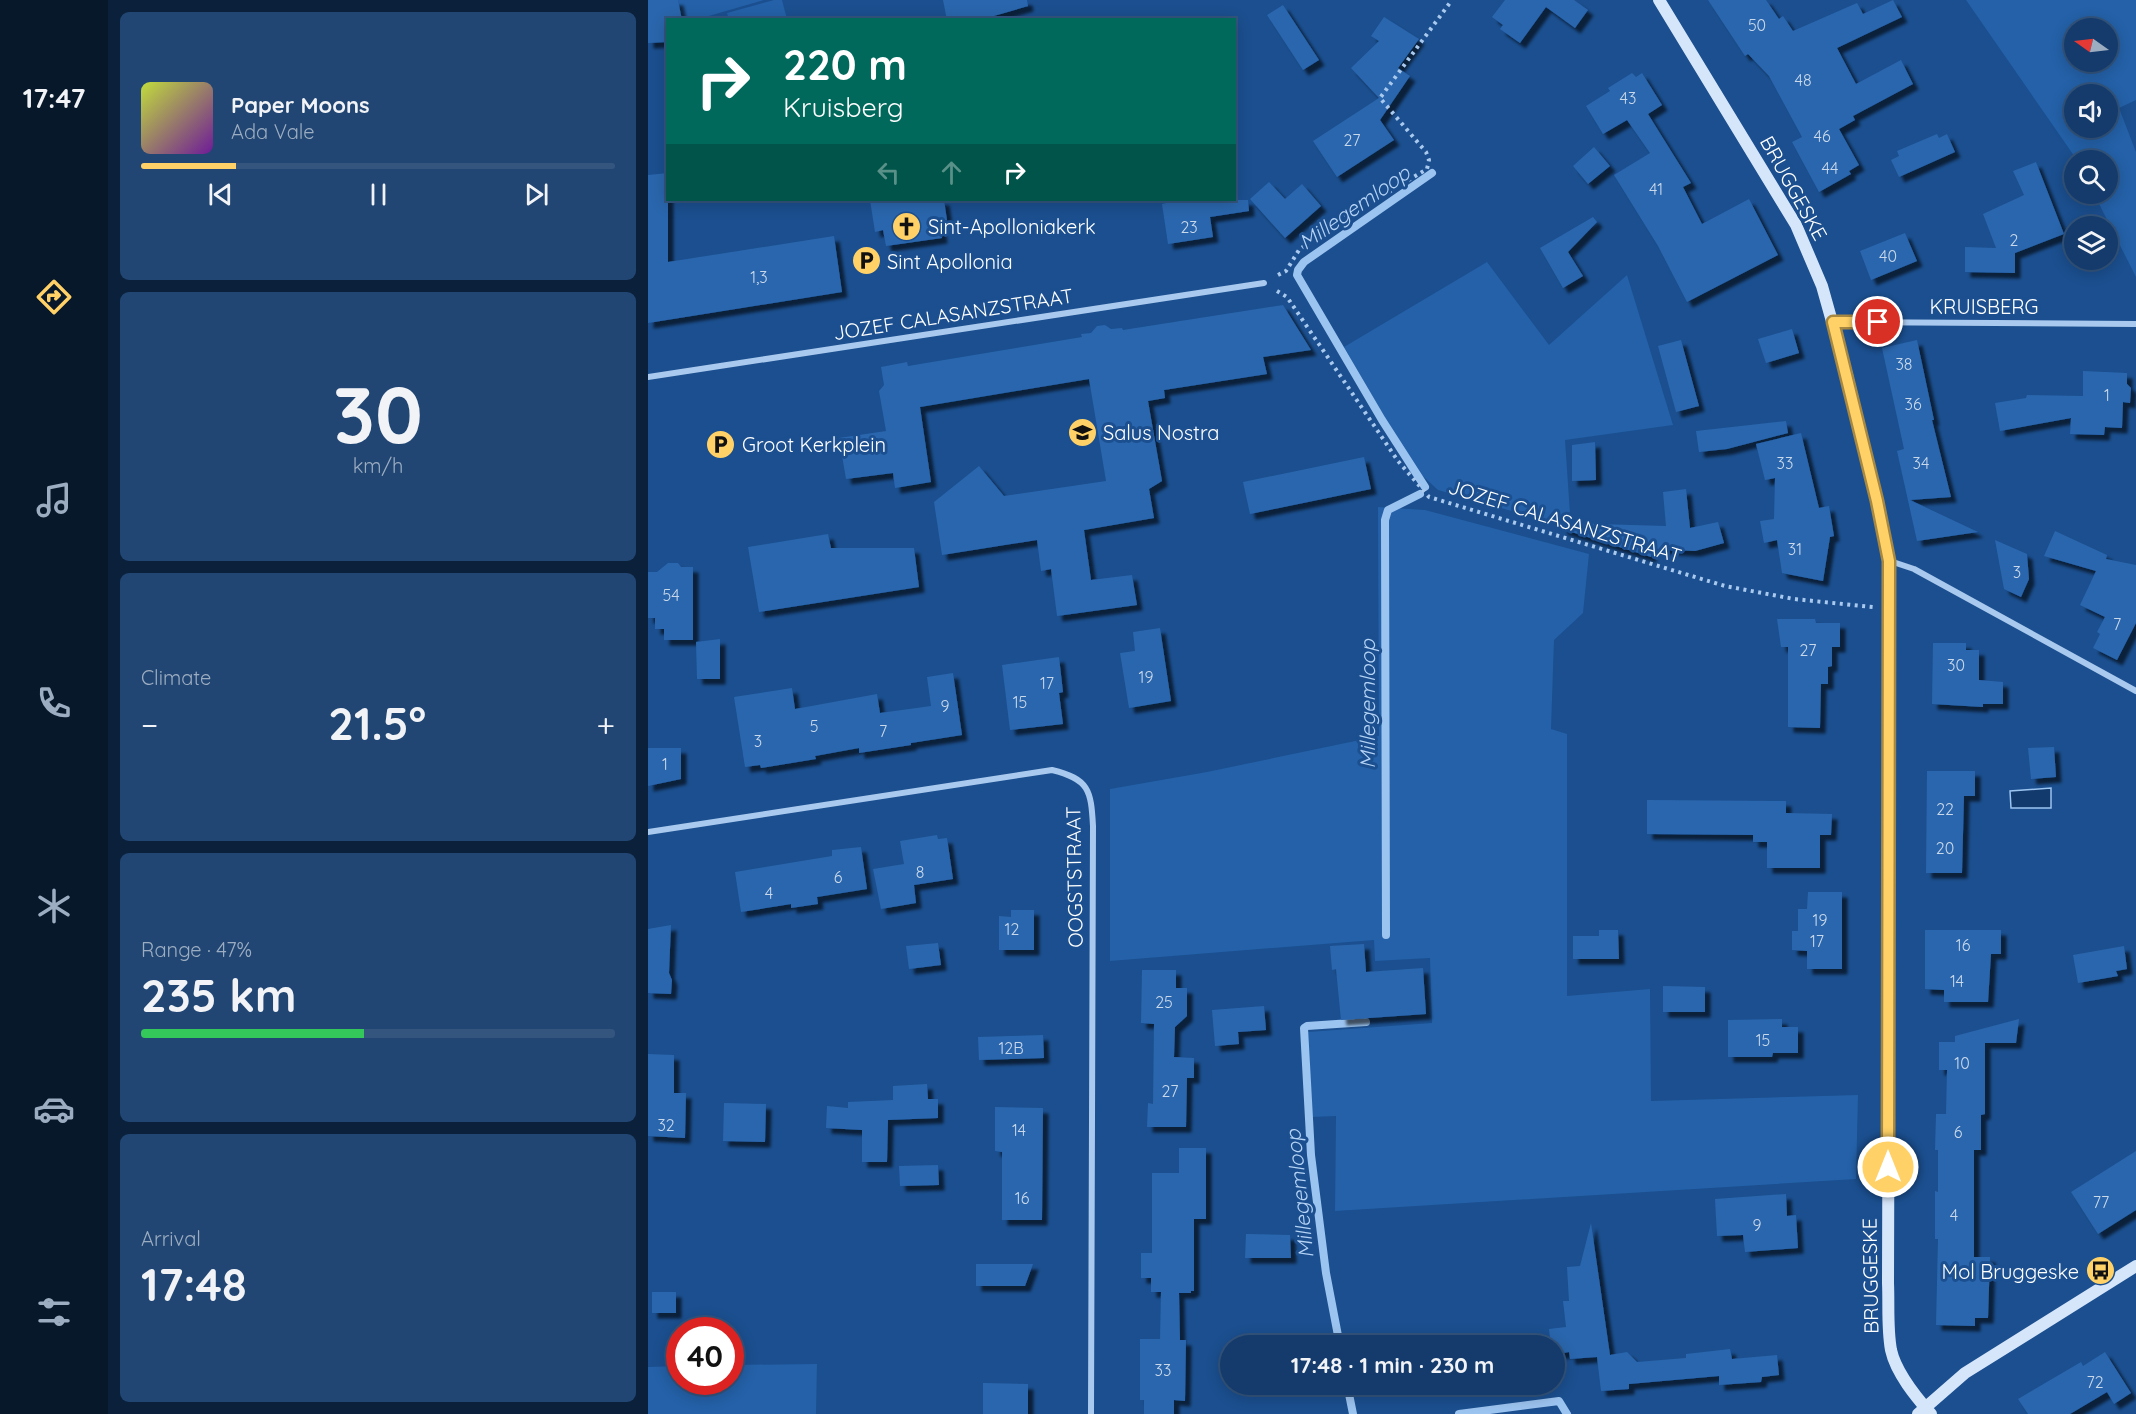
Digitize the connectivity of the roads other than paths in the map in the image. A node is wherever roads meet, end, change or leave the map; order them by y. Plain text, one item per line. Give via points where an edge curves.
1 (1659, 0) edge
2 (1264, 283) road end
3 (1833, 322) junction
4 (2136, 324) edge
5 (648, 377) edge
6 (1889, 561) junction
7 (2136, 691) edge
8 (648, 832) edge
9 (2136, 1266) edge
10 (1924, 1412) edge
11 (1091, 1414) edge

1 - 3 street, BRUGGESKE via 1797,225
2 - 5 street, JOZEF CALASANZSTRAAT
3 - 4 street, KRUISBERG
3 - 6 street, BRUGGESKE
6 - 7 street via 1914,569
6 - 10 street, BRUGGESKE via 1890,1332 1898,1369
8 - 11 street, OOGSTSTRAAT via 1052,770 1071,774 1086,787 1093,826
9 - 10 street via 1965,1373

